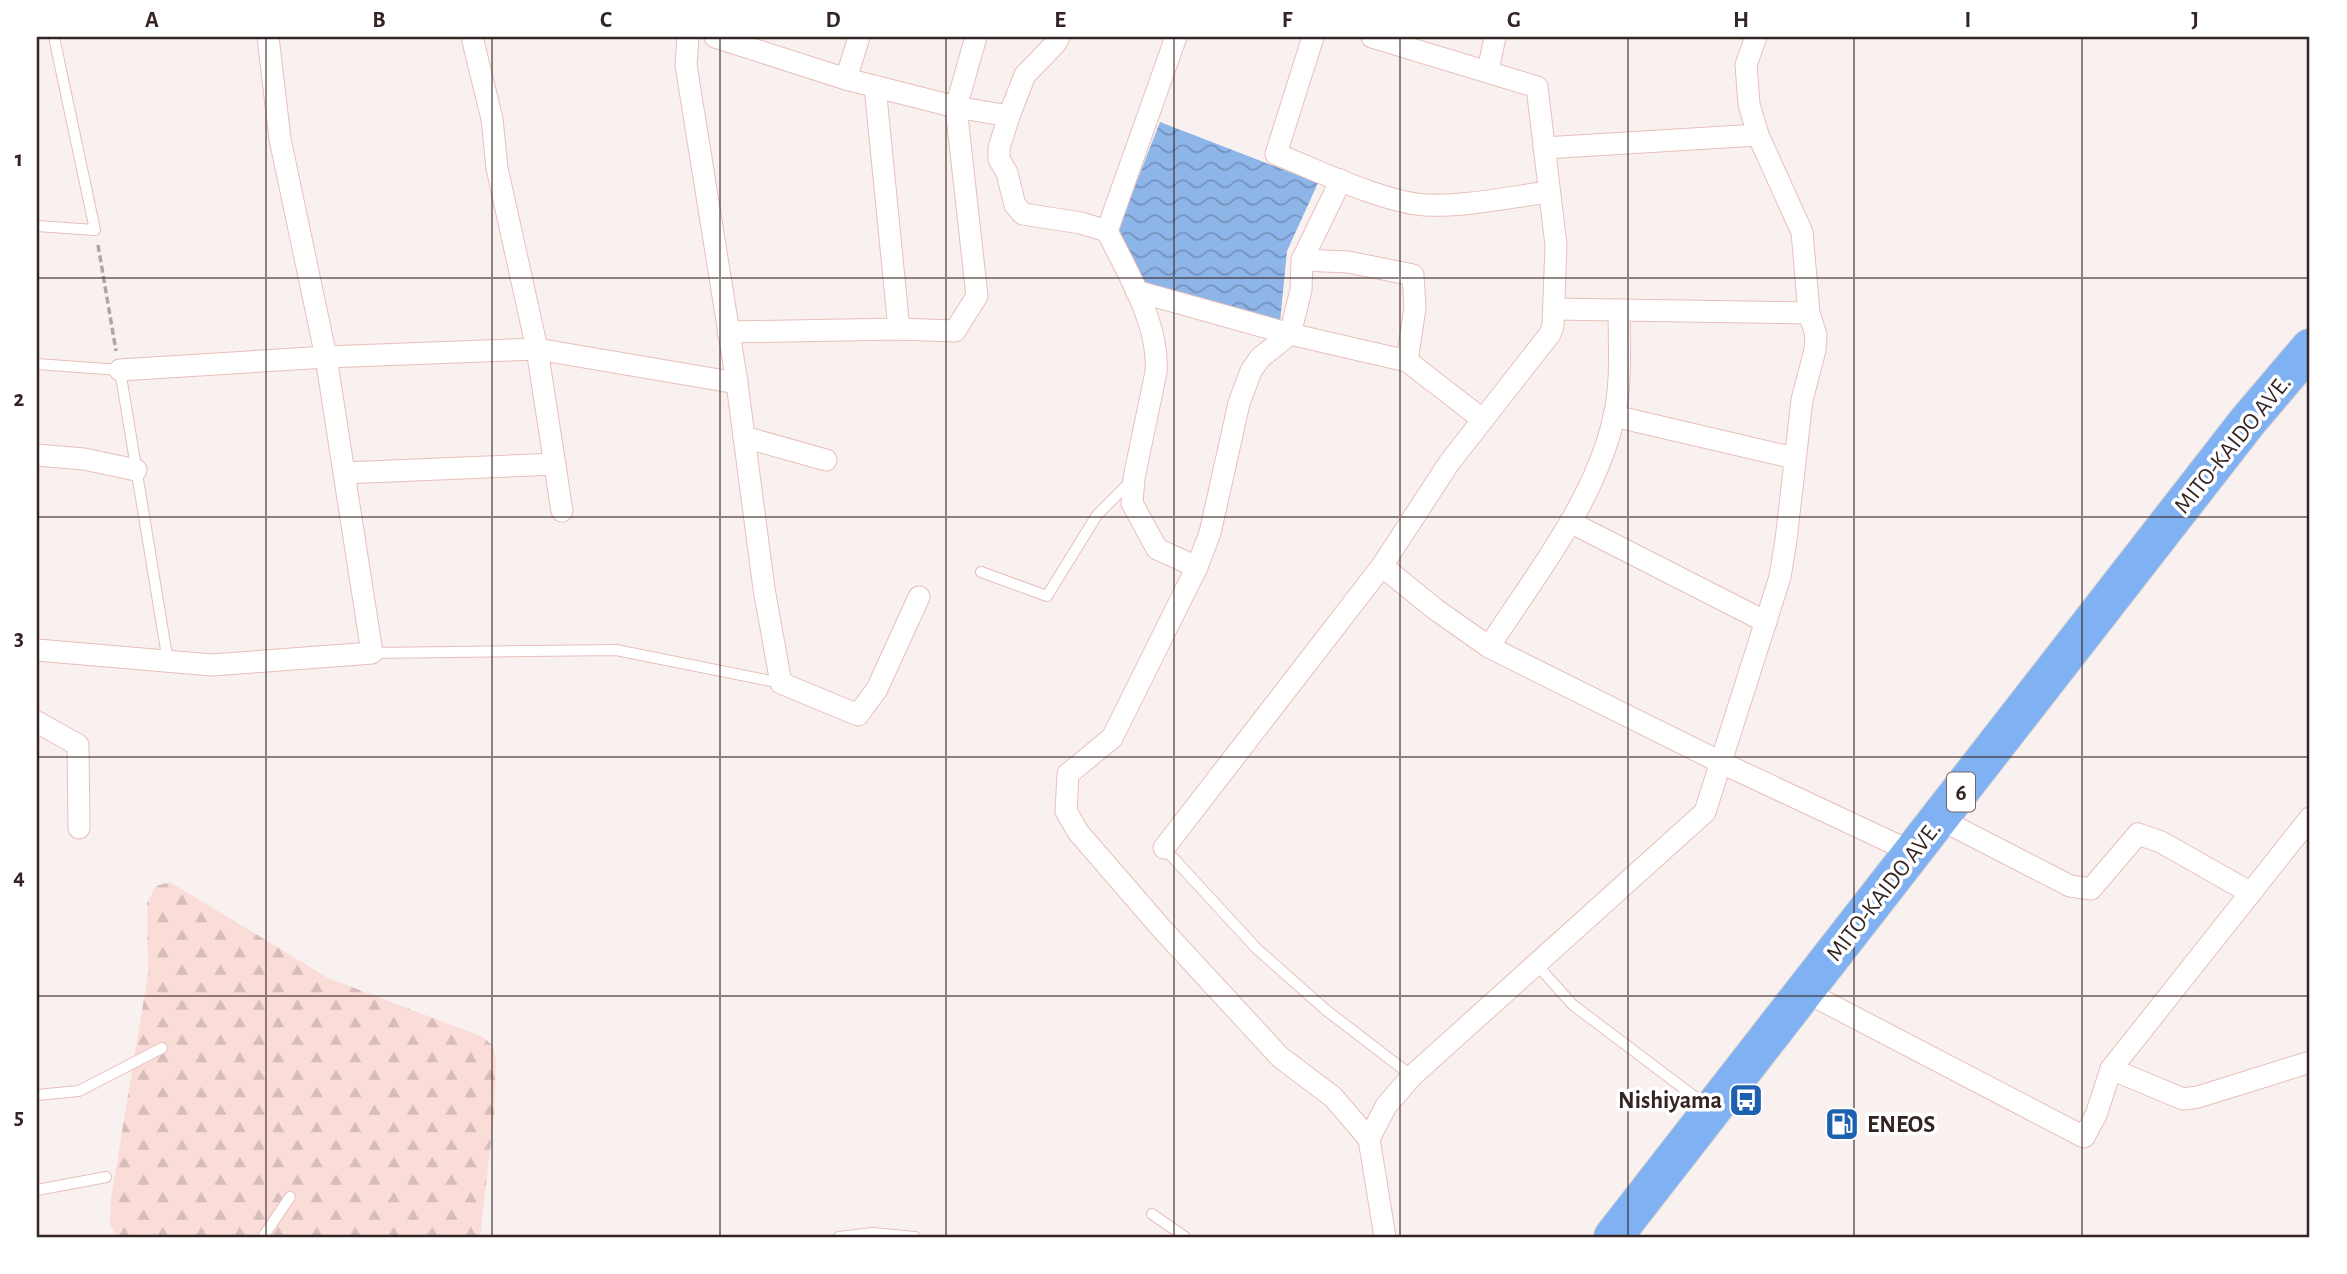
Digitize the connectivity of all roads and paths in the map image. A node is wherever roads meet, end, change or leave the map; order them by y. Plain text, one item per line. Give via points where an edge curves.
1 (54, 37) edge
2 (268, 37) edge
3 (472, 37) edge
4 (688, 37) edge
5 (715, 37) edge
6 (859, 37) edge
7 (976, 37) edge
8 (1059, 37) edge
9 (1176, 37) edge
10 (1313, 37) edge
11 (1372, 37) edge
12 (1495, 37) edge
13 (1756, 37) edge
14 (738, 41) edge
15 (1488, 71) junction
16 (846, 79) junction
17 (875, 86) junction
18 (956, 107) junction
19 (1009, 116) junction
20 (1758, 135) junction
21 (1544, 148) junction
22 (1341, 180) junction
23 (1549, 192) junction
24 (37, 226) edge
25 (95, 230) junction
26 (1107, 231) junction
27 (1302, 260) junction
28 (1136, 291) junction
29 (1554, 309) junction
30 (1619, 310) junction
31 (1809, 313) junction
32 (899, 329) junction
33 (729, 332) junction
34 (1290, 334) junction
35 (2310, 348) edge
36 (537, 349) junction
37 (326, 357) junction
38 (1407, 361) junction
39 (37, 364) edge
40 (120, 370) junction
41 (737, 383) junction
42 (1614, 416) junction
43 (1482, 419) junction
44 (744, 438) junction
45 (37, 455) edge
46 (1794, 458) junction
47 (826, 460) dead end
48 (555, 464) junction
49 (136, 470) junction
50 (344, 473) junction
51 (1134, 478) junction
52 (562, 511) dead end
53 (1570, 522) junction
54 (1382, 566) junction
55 (1197, 567) junction
56 (981, 572) dead end
57 (919, 597) dead end
58 (1766, 622) junction
59 (1489, 647) junction
60 (37, 650) edge
61 (372, 653) junction
62 (168, 662) junction
63 (781, 683) junction
64 (37, 722) edge
65 (1722, 763) junction
66 (2310, 818) edge
67 (1940, 819) junction
68 (79, 828) dead end
69 (1164, 848) joint
70 (1914, 853) junction
71 (2251, 893) junction
72 (1537, 965) junction
73 (1804, 991) junction
74 (162, 1048) dead end
75 (2310, 1062) edge
76 (2111, 1069) junction
77 (1412, 1076) junction
78 (37, 1095) edge
79 (1712, 1110) junction
80 (1369, 1139) junction
81 (106, 1177) dead end
82 (37, 1190) edge
83 (290, 1197) dead end
84 (1152, 1214) dead end
85 (873, 1235) edge
86 (263, 1237) edge
87 (839, 1237) edge
88 (915, 1237) edge
89 (1185, 1237) edge
90 (1385, 1237) edge
91 (1612, 1237) edge

1 - 25 lane
2 - 37 street via 280,139
3 - 36 street
4 - 33 street via 686,65
5 - 14 street
6 - 16 street
7 - 18 street
8 - 19 street via 1025,75
9 - 26 street
10 - 22 street via 1276,154
11 - 15 street
12 - 15 street
13 - 20 street via 1746,65 1749,104
14 - 16 street
15 - 21 street via 1536,87
16 - 17 street
17 - 18 street
17 - 32 street
18 - 19 street
18 - 32 street via 977,296 955,331
19 - 26 street via 999,159 1015,205 1023,214
20 - 21 street
20 - 31 street via 1802,232
21 - 23 street
22 - 23 street via 1423,205
22 - 27 street
23 - 29 street via 1556,246
24 - 25 lane
25 - 40 path
26 - 28 street
27 - 34 street via 1301,290
27 - 38 street via 1348,262 1413,275 1415,309
28 - 34 street
28 - 51 street via 1157,355
29 - 30 street
29 - 43 street via 1550,334
30 - 31 street
30 - 42 street
31 - 46 street via 1815,350
32 - 33 street
33 - 41 street
34 - 38 street
34 - 55 street via 1251,371 1239,403 1210,533
35 - 67 highway, MITO-KAIDO AVE. / 6 via 2248,421
36 - 37 street
36 - 41 street
36 - 48 street
37 - 40 street
37 - 50 street
38 - 43 street
39 - 40 lane
40 - 49 lane
41 - 44 street
42 - 46 street
42 - 53 street via 1603,456
43 - 54 street
44 - 47 street
44 - 63 street
45 - 49 street via 84,458
46 - 58 street via 1780,577
48 - 50 street
48 - 52 street
49 - 62 lane
50 - 61 street
51 - 55 street via 1132,503 1157,549
51 - 56 lane via 1097,515 1047,596
53 - 58 street
53 - 59 street
54 - 59 street
54 - 69 street
55 - 80 street via 1112,738 1068,774 1066,811 1078,832 1136,899 1280,1057 1333,1097
57 - 63 street via 877,690 858,715
58 - 65 street
59 - 65 street
60 - 62 street
61 - 62 street via 212,665
61 - 63 lane via 616,650
64 - 68 street via 78,745
65 - 70 street
65 - 72 street via 1705,812
66 - 71 street
67 - 70 highway, MITO-KAIDO AVE. / 6
67 - 71 street via 2070,886 2091,889 2138,834 2161,842
69 - 77 lane via 1257,949
70 - 73 highway, MITO-KAIDO AVE. / 6
71 - 76 street
72 - 77 street
72 - 79 lane via 1573,1005
73 - 76 street via 2084,1137
73 - 79 highway, MITO-KAIDO AVE. / 6
74 - 78 lane via 79,1091
75 - 76 street via 2183,1099
77 - 80 street via 1386,1106
79 - 91 highway, MITO-KAIDO AVE. / 6
80 - 90 street
81 - 82 lane
83 - 86 lane
84 - 89 lane
85 - 87 lane
85 - 88 lane

